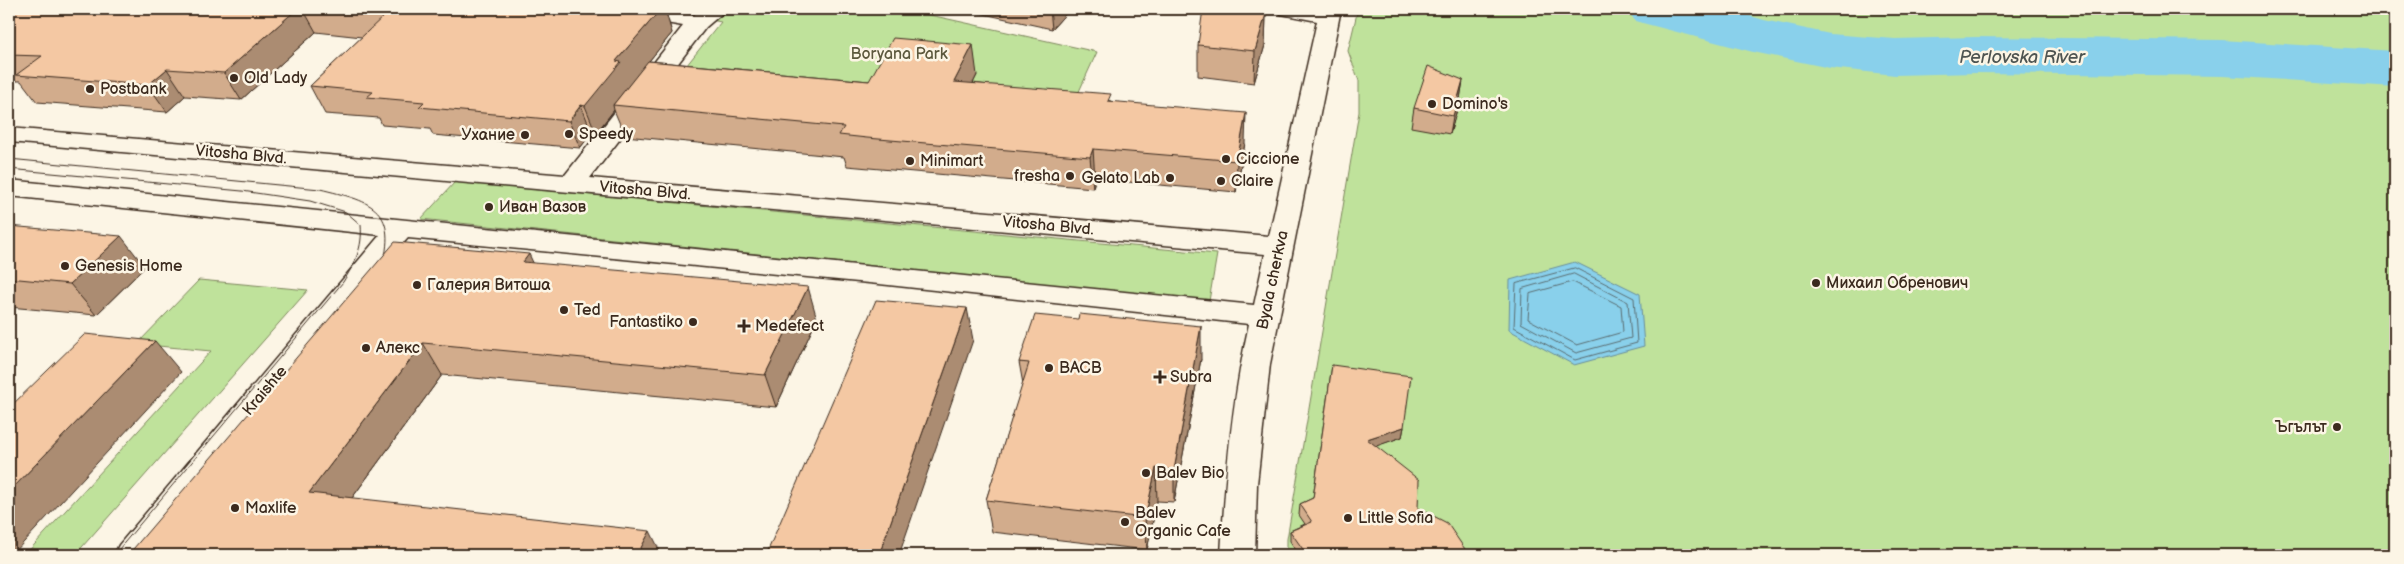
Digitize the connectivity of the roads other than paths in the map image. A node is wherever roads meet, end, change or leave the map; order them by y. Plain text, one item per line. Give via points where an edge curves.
1 (620, 9) edge
2 (1289, 9) edge
3 (1329, 13) edge
4 (707, 15) edge
5 (9, 135) edge
6 (572, 184) junction
7 (9, 188) edge
8 (401, 229) junction
9 (1280, 246) junction
10 (1266, 316) junction
11 (131, 555) edge
12 (1238, 555) edge

1 - 4 street
2 - 3 street
3 - 9 street, Byala cherkva
4 - 6 street
5 - 6 street, Vitosha Blvd.
6 - 9 street, Vitosha Blvd.
7 - 8 street
8 - 10 street
8 - 11 street, Kraishte
9 - 10 street, Byala cherkva
10 - 12 street, Byala cherkva via 1255,364 1240,484

